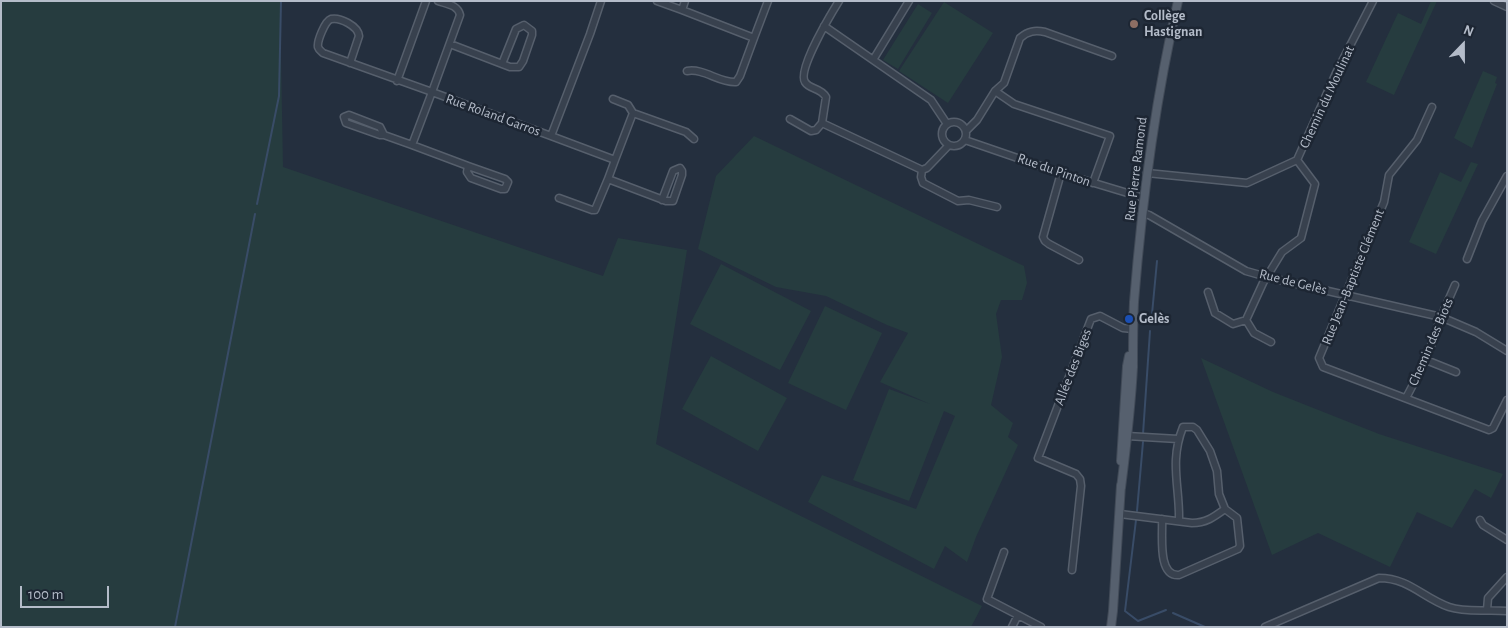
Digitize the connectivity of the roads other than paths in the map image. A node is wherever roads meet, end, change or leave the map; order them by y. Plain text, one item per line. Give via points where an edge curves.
1 (426, 1) edge
2 (438, 1) edge
3 (601, 1) edge
4 (658, 1) edge
5 (685, 1) edge
6 (768, 1) edge
7 (839, 1) edge
8 (909, 1) edge
9 (1178, 1) edge
10 (1373, 1) edge
11 (1494, 1) edge
12 (1507, 7) edge
13 (682, 10) junction
14 (824, 26) junction
15 (754, 38) junction
16 (450, 44) junction
17 (1112, 56) dead end
18 (873, 60) junction
19 (350, 63) junction
20 (502, 64) junction
21 (687, 71) dead end
22 (397, 81) junction
23 (995, 91) junction
24 (432, 92) junction
25 (613, 98) dead end
26 (1432, 107) dead end
27 (633, 113) junction
28 (790, 119) dead end
29 (822, 123) junction
30 (947, 124) junction
31 (966, 131) junction
32 (384, 135) junction
33 (551, 136) junction
34 (694, 139) dead end
35 (966, 140) junction
36 (412, 145) junction
37 (949, 145) junction
38 (615, 160) junction
39 (1297, 160) junction
40 (468, 166) junction
41 (922, 170) junction
42 (1061, 173) junction
43 (1147, 174) junction
44 (1507, 176) edge
45 (608, 179) junction
46 (1093, 183) junction
47 (559, 198) dead end
48 (1144, 198) junction
49 (662, 200) junction
50 (997, 207) dead end
51 (1142, 214) junction
52 (1467, 258) dead end
53 (1079, 260) dead end
54 (1267, 277) junction
55 (1455, 285) dead end
56 (1208, 292) dead end
57 (1346, 295) junction
58 (1441, 317) junction
59 (1246, 320) junction
60 (1133, 329) junction
61 (1132, 341) junction
62 (1271, 342) dead end
63 (1507, 351) edge
64 (1426, 360) junction
65 (1456, 372) dead end
66 (1406, 398) junction
67 (1507, 400) edge
68 (1127, 436) junction
69 (1178, 439) junction
70 (1121, 488) junction
71 (1225, 509) junction
72 (1120, 514) junction
73 (1162, 519) junction
74 (1480, 520) dead end
75 (1178, 521) junction
76 (1507, 540) edge
77 (1004, 552) dead end
78 (1072, 570) dead end
79 (1507, 577) edge
80 (1487, 610) junction
81 (1507, 611) edge
82 (1018, 615) junction
83 (1012, 627) edge
84 (1041, 627) edge
85 (1111, 627) edge
86 (1265, 627) edge

1 - 22 street
2 - 16 street, Rue Roland Garros via 459,10
3 - 33 street, Rue Roland Garros
4 - 13 street
5 - 13 street
6 - 15 street
7 - 14 street
8 - 18 street
9 - 43 main road, Rue Pierre Ramond via 1160,86
10 - 39 street, Chemin du Moulinat
11 - 12 street
13 - 15 street
14 - 18 street
14 - 29 street via 803,80 823,91 826,97
15 - 21 street via 736,82 695,70
16 - 20 street
16 - 24 street, Rue Roland Garros
17 - 23 street via 1035,30 1020,38 1004,83
18 - 30 street via 931,100
19 - 19 street via 359,32 353,25 329,20 325,23 318,47 323,53
19 - 22 street
20 - 20 street via 510,67 521,65 532,35 528,27 524,25 516,29
22 - 24 street
23 - 31 street
23 - 46 street via 1014,104 1110,136
24 - 33 street, Rue Roland Garros
24 - 36 street
25 - 27 street via 628,105
26 - 57 street, Rue Jean-Baptiste Clément via 1417,140 1389,175 1384,202
27 - 34 street via 686,132
27 - 38 street
28 - 29 street via 811,130 816,130
29 - 41 street
30 - 31 street via 960,123
30 - 37 street via 942,134
31 - 35 street
32 - 32 street via 346,123 344,117 349,115 380,127
32 - 36 street
33 - 38 street
35 - 37 street via 960,145
35 - 42 street, Rue du Pinton
36 - 40 street
37 - 41 street
38 - 45 street
39 - 43 street, Chemin du Moulinat via 1247,183
39 - 54 street via 1315,184 1301,238 1282,252
40 - 40 street via 505,179 508,185 501,189 471,178
41 - 50 street via 921,177 927,186 958,201 969,200
42 - 46 street, Rue du Pinton
42 - 53 street via 1044,237 1049,244
43 - 48 main road, Rue Pierre Ramond
44 - 52 street via 1482,221
45 - 47 street via 595,210
45 - 49 street
46 - 48 street, Rue du Pinton
48 - 51 main road, Rue Pierre Ramond
49 - 49 street via 673,200 682,175 680,168 673,171
51 - 54 street, Rue de Gelès via 1149,214 1246,271
51 - 60 main road, Rue Pierre Ramond
54 - 57 street, Rue de Gelès
54 - 59 street
55 - 58 street, Chemin des Biots
56 - 59 street via 1215,313 1233,324
57 - 58 street, Rue de Gelès
57 - 66 street, Rue Jean-Baptiste Clément via 1319,358 1323,367
58 - 63 street, Rue de Gelès via 1476,332
58 - 64 street, Chemin des Biots
59 - 62 street via 1254,334
60 - 61 main road, Rue Pierre Ramond
60 - 78 street, Allée des Biges via 1123,328 1100,316 1091,319 1038,458 1076,474 1080,479
61 - 68 main road, Rue Pierre Ramond
61 - 70 main road, Rue Pierre Ramond via 1120,452
64 - 65 street
64 - 66 street, Chemin des Biots
66 - 67 street, Rue Jean-Baptiste Clément via 1489,430
68 - 69 street
68 - 70 main road, Rue Pierre Ramond
69 - 71 street via 1183,427 1197,430 1214,459 1219,494
69 - 75 street via 1175,466
70 - 72 main road, Rue Pierre Ramond
71 - 73 street via 1237,518 1238,549 1179,576 1168,572 1163,563
71 - 75 street via 1205,522
72 - 73 street
72 - 85 main road, Rue Pierre Ramond
73 - 75 street
74 - 76 street
77 - 82 street via 987,599
79 - 80 street via 1488,598
80 - 81 street
80 - 86 street via 1448,607 1404,582 1379,578
82 - 83 street
82 - 84 street

